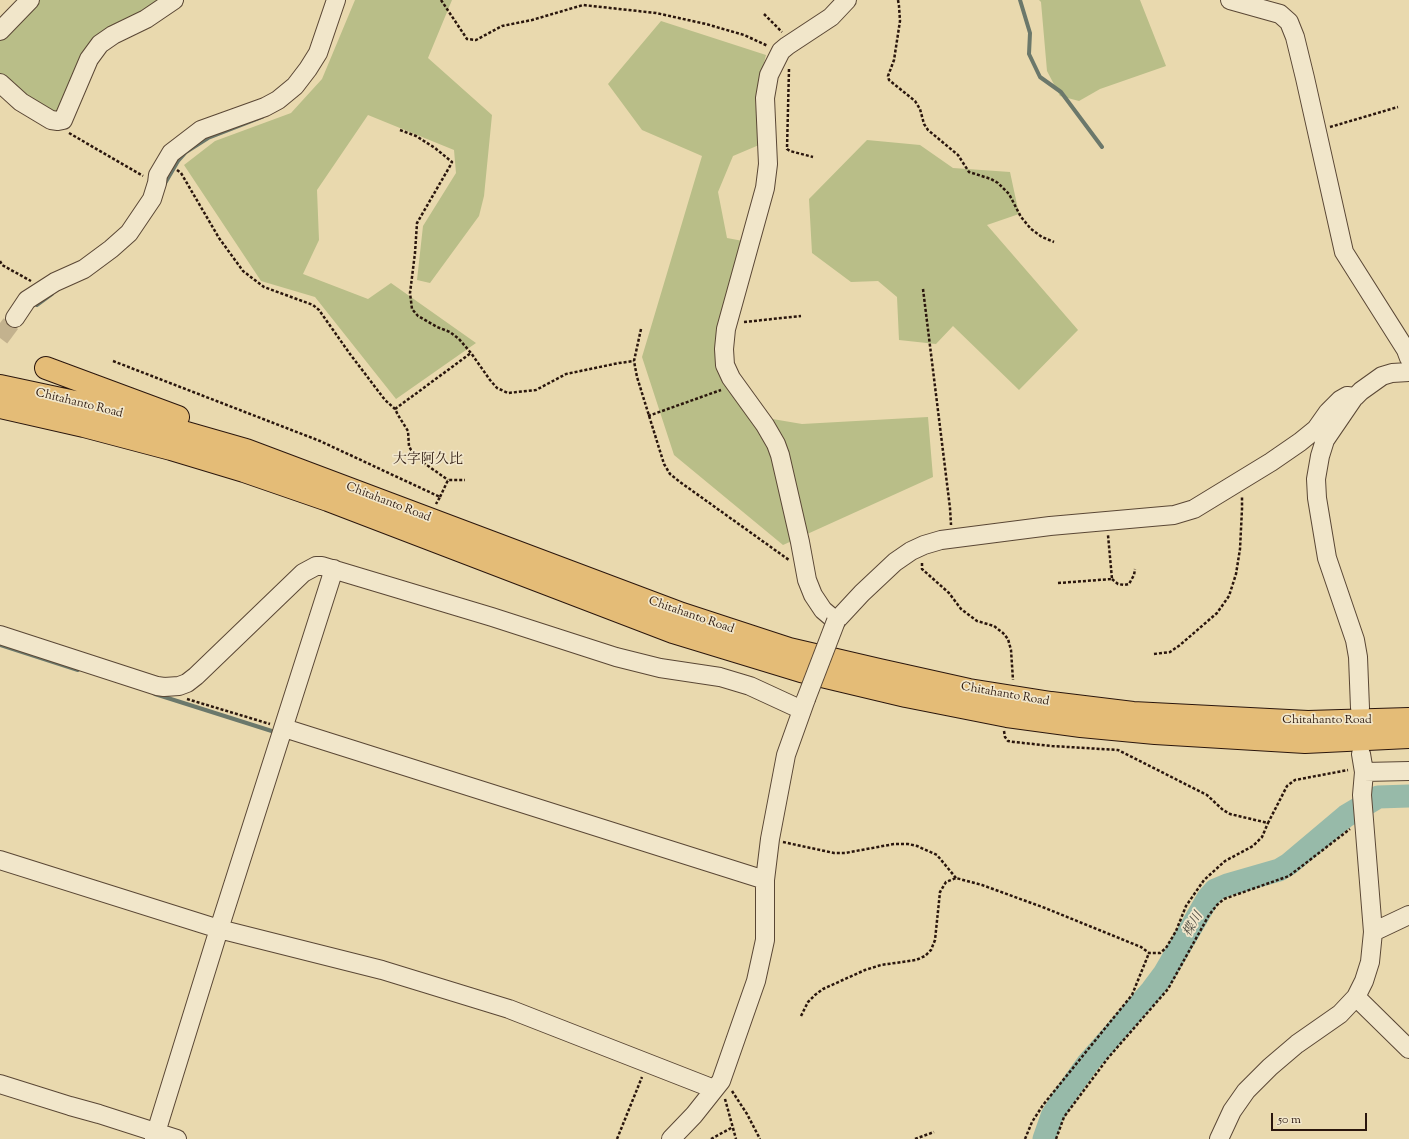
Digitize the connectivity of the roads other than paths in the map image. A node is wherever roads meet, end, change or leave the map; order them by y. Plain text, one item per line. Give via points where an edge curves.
1 (30, 0) edge
2 (174, 0) edge
3 (336, 0) edge
4 (847, 0) edge
5 (1230, 0) edge
6 (0, 31) edge
7 (0, 83) edge
8 (16, 318) tunnel mouth
9 (1409, 358) edge
10 (46, 368) dead end
11 (1409, 372) edge
12 (0, 386) edge
13 (1355, 396) junction
14 (0, 407) edge
15 (322, 478) junction
16 (334, 569) junction
17 (836, 621) junction
18 (0, 635) edge
19 (804, 704) junction
20 (1360, 708) dead end
21 (1409, 720) edge
22 (284, 728) junction
23 (1409, 737) edge
24 (1409, 771) edge
25 (0, 860) edge
26 (765, 880) junction
27 (1409, 915) edge
28 (219, 929) junction
29 (1373, 932) junction
30 (1356, 996) junction
31 (1409, 1049) edge
32 (0, 1084) edge
33 (718, 1084) junction
34 (155, 1136) edge
35 (1223, 1137) edge
36 (177, 1139) edge
37 (671, 1139) edge

1 - 6 street
2 - 7 street via 146,19 100,44 89,59 63,120 51,120 21,102
3 - 8 street via 318,53 295,86 278,100 201,130 171,153 158,175 152,199 129,233 84,268 54,282 27,300
4 - 17 street via 831,17 787,46 769,75 765,98 768,164 765,188 726,328 724,350 725,365 731,378 778,449 807,580 823,610
5 - 9 street via 1280,14 1289,22 1295,37 1344,252
10 - 15 highway via 308,464
11 - 13 street via 1382,376
12 - 15 highway, Chitahanto Road via 89,405 174,429 246,450
13 - 17 street via 1347,396 1340,400 1316,429 1300,442 1200,505 1174,515 1050,526 954,538 924,545 900,559 862,593
13 - 20 street via 1325,440 1316,479 1327,558 1355,640
14 - 23 highway, Chitahanto Road via 84,426 244,471 336,502 673,632 801,671 906,696 1007,716 1155,733 1305,742
15 - 21 highway, Chitahanto Road via 682,614 789,648 879,670 969,690 1133,713 1308,722
16 - 18 street via 316,566 308,570 196,676 187,683 171,687 157,686
16 - 19 street via 616,657 660,668 720,677
16 - 22 street
17 - 19 street, bridge
19 - 26 street via 786,755
22 - 26 street
22 - 28 street
24 - 29 street via 1363,765 1362,795
25 - 28 street
26 - 33 street via 765,940 757,974
27 - 29 street
28 - 33 street via 382,970 509,1009
28 - 34 street
29 - 30 street via 1370,962
30 - 31 street
30 - 35 street via 1340,1014 1297,1044 1246,1091 1232,1111
32 - 34 street via 99,1114
33 - 37 street
34 - 36 street

